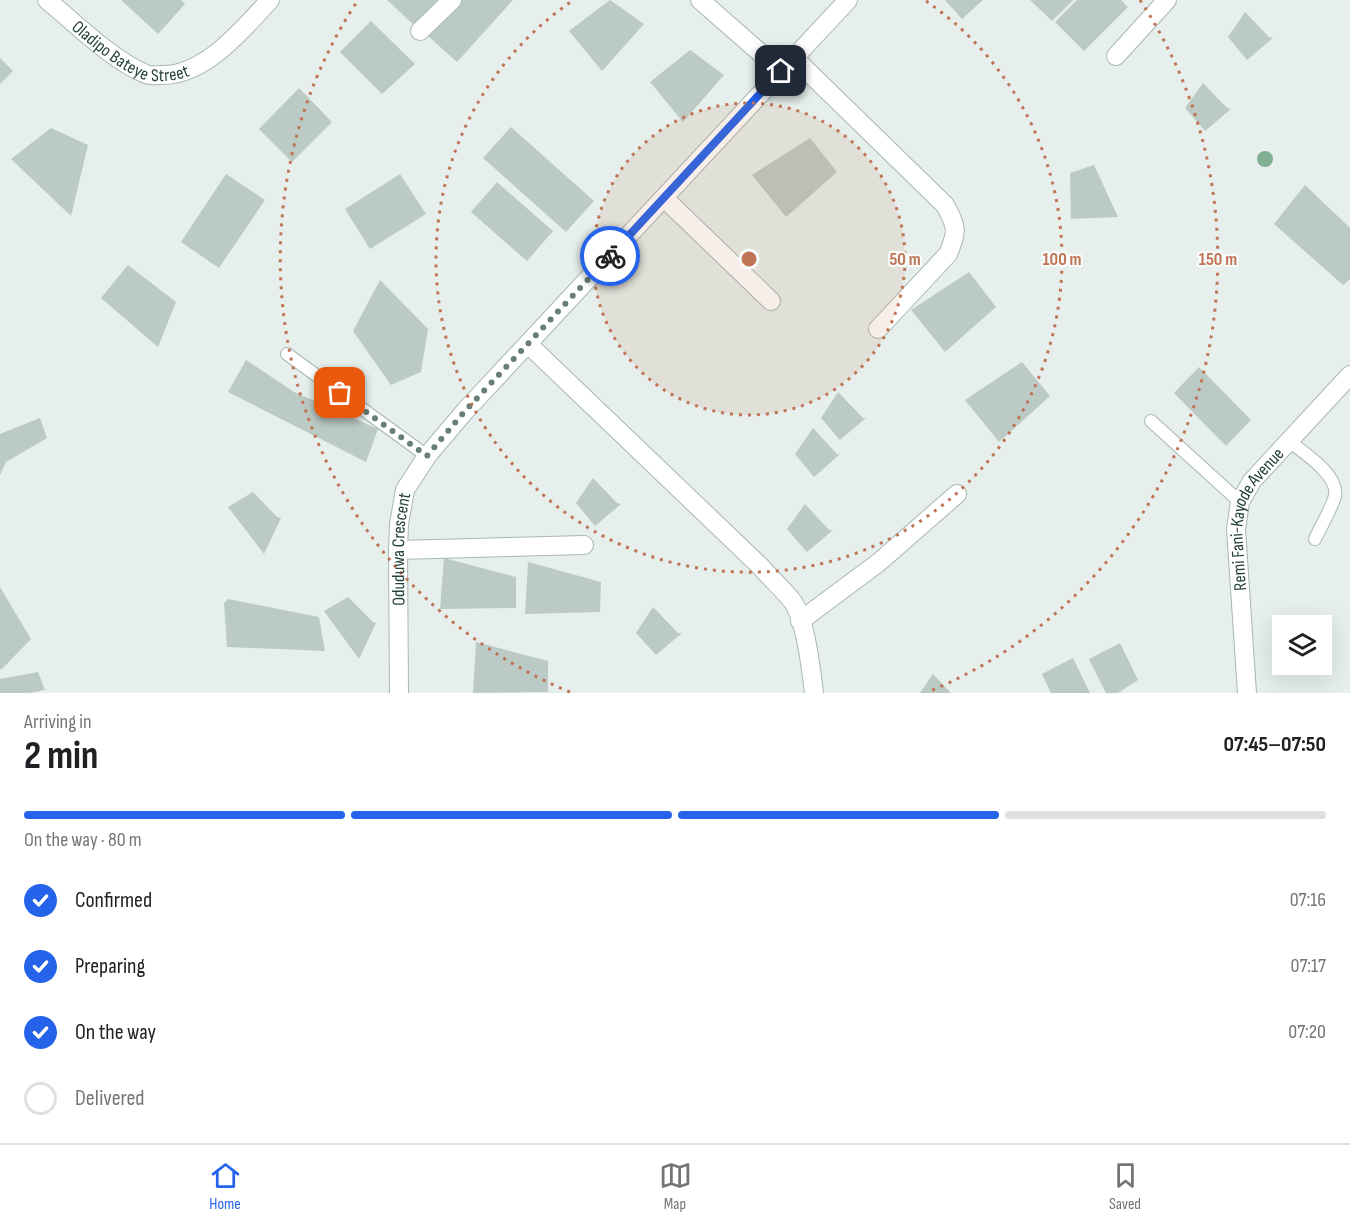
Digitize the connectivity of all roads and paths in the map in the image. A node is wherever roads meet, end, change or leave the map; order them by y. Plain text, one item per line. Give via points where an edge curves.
1 (47, 0) edge
2 (270, 0) edge
3 (452, 0) edge
4 (700, 0) edge
5 (848, 0) edge
6 (1167, 0) edge
7 (420, 31) dead end
8 (1116, 56) dead end
9 (788, 65) junction
10 (664, 198) junction
11 (771, 301) dead end
12 (878, 329) dead end
13 (528, 344) junction
14 (287, 354) dead end
15 (1350, 375) edge
16 (1151, 421) dead end
17 (1289, 441) junction
18 (427, 456) junction
19 (957, 494) dead end
20 (1240, 502) junction
21 (1315, 539) dead end
22 (584, 545) dead end
23 (398, 550) junction
24 (800, 621) junction
25 (399, 693) edge
26 (814, 693) edge
27 (1247, 693) edge

1 - 2 street, Oladipo Bateye Street via 121,59 148,75 174,76 197,68 238,34
3 - 7 street
4 - 9 street
5 - 9 street, Oduduwa Crescent
6 - 8 street
9 - 10 street, Oduduwa Crescent
9 - 12 street via 945,205 955,223 948,254
10 - 11 street
10 - 13 street, Oduduwa Crescent
13 - 18 street, Oduduwa Crescent
13 - 24 street via 761,567 794,603
14 - 18 lane
15 - 17 street, Remi Fani-Kayode Avenue
16 - 20 lane
17 - 20 street, Remi Fani-Kayode Avenue via 1252,481
17 - 21 lane via 1328,473 1334,484 1335,495
18 - 23 street, Oduduwa Crescent via 405,490
19 - 24 street via 878,563
20 - 27 street, Remi Fani-Kayode Avenue via 1236,530
22 - 23 street
23 - 25 street, Oduduwa Crescent
24 - 26 street

